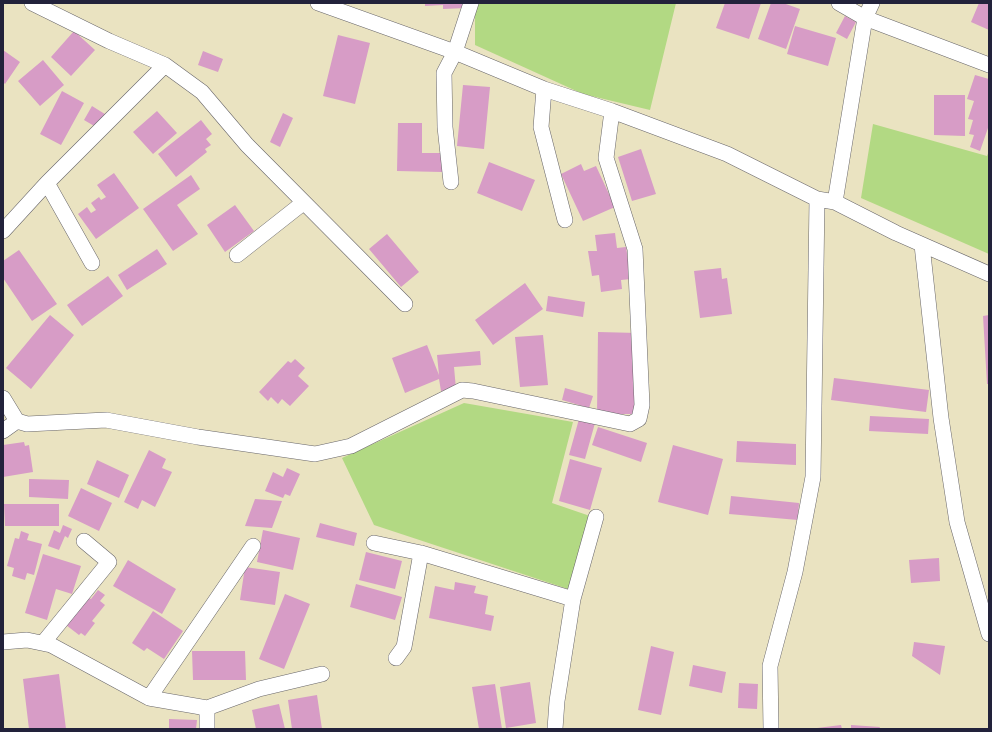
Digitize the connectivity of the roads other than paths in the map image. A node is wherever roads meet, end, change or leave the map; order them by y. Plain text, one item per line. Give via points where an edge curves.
1 (32, 3) edge
2 (318, 3) edge
3 (471, 3) edge
4 (839, 3) edge
5 (872, 3) edge
6 (865, 18) junction
7 (455, 52) junction
8 (165, 65) junction
9 (989, 65) edge
10 (544, 90) junction
11 (612, 111) junction
12 (452, 182) dead end
13 (47, 183) junction
14 (817, 199) junction
15 (834, 202) junction
16 (303, 203) junction
17 (565, 220) dead end
18 (3, 231) edge
19 (922, 245) junction
20 (237, 255) dead end
21 (92, 263) dead end
22 (989, 274) edge
23 (405, 304) dead end
24 (3, 398) edge
25 (17, 421) junction
26 (3, 431) edge
27 (596, 517) dead end
28 (84, 541) dead end
29 (374, 543) dead end
30 (253, 546) dead end
31 (421, 552) junction
32 (573, 599) junction
33 (989, 634) edge
34 (3, 642) edge
35 (42, 643) junction
36 (396, 658) dead end
37 (322, 674) dead end
38 (149, 698) junction
39 (207, 708) junction
40 (207, 729) edge
41 (555, 729) edge
42 (772, 729) edge

1 - 8 street
2 - 7 street
3 - 7 street
4 - 6 street
5 - 6 street
6 - 9 street
6 - 15 street
7 - 10 street
7 - 12 street via 444,73 445,127
8 - 13 street
8 - 16 street via 202,92 247,145
10 - 11 street
10 - 17 street via 541,127
11 - 14 street via 727,154
11 - 25 street via 606,158 635,249 642,405 640,419 630,424 462,390 351,446 315,454 198,437 106,420 28,424
13 - 18 street
13 - 21 street
14 - 15 street
14 - 42 street via 813,477 795,572 770,666
15 - 19 street
16 - 20 street
16 - 23 street
19 - 22 street
19 - 33 street via 941,418 957,522
24 - 25 street
25 - 26 street
27 - 32 street
28 - 35 street via 110,562
29 - 31 street
30 - 38 street
31 - 32 street
31 - 36 street via 404,647
32 - 41 street
34 - 35 street via 27,640
35 - 38 street via 51,645
37 - 39 street via 259,689
38 - 39 street
39 - 40 street

